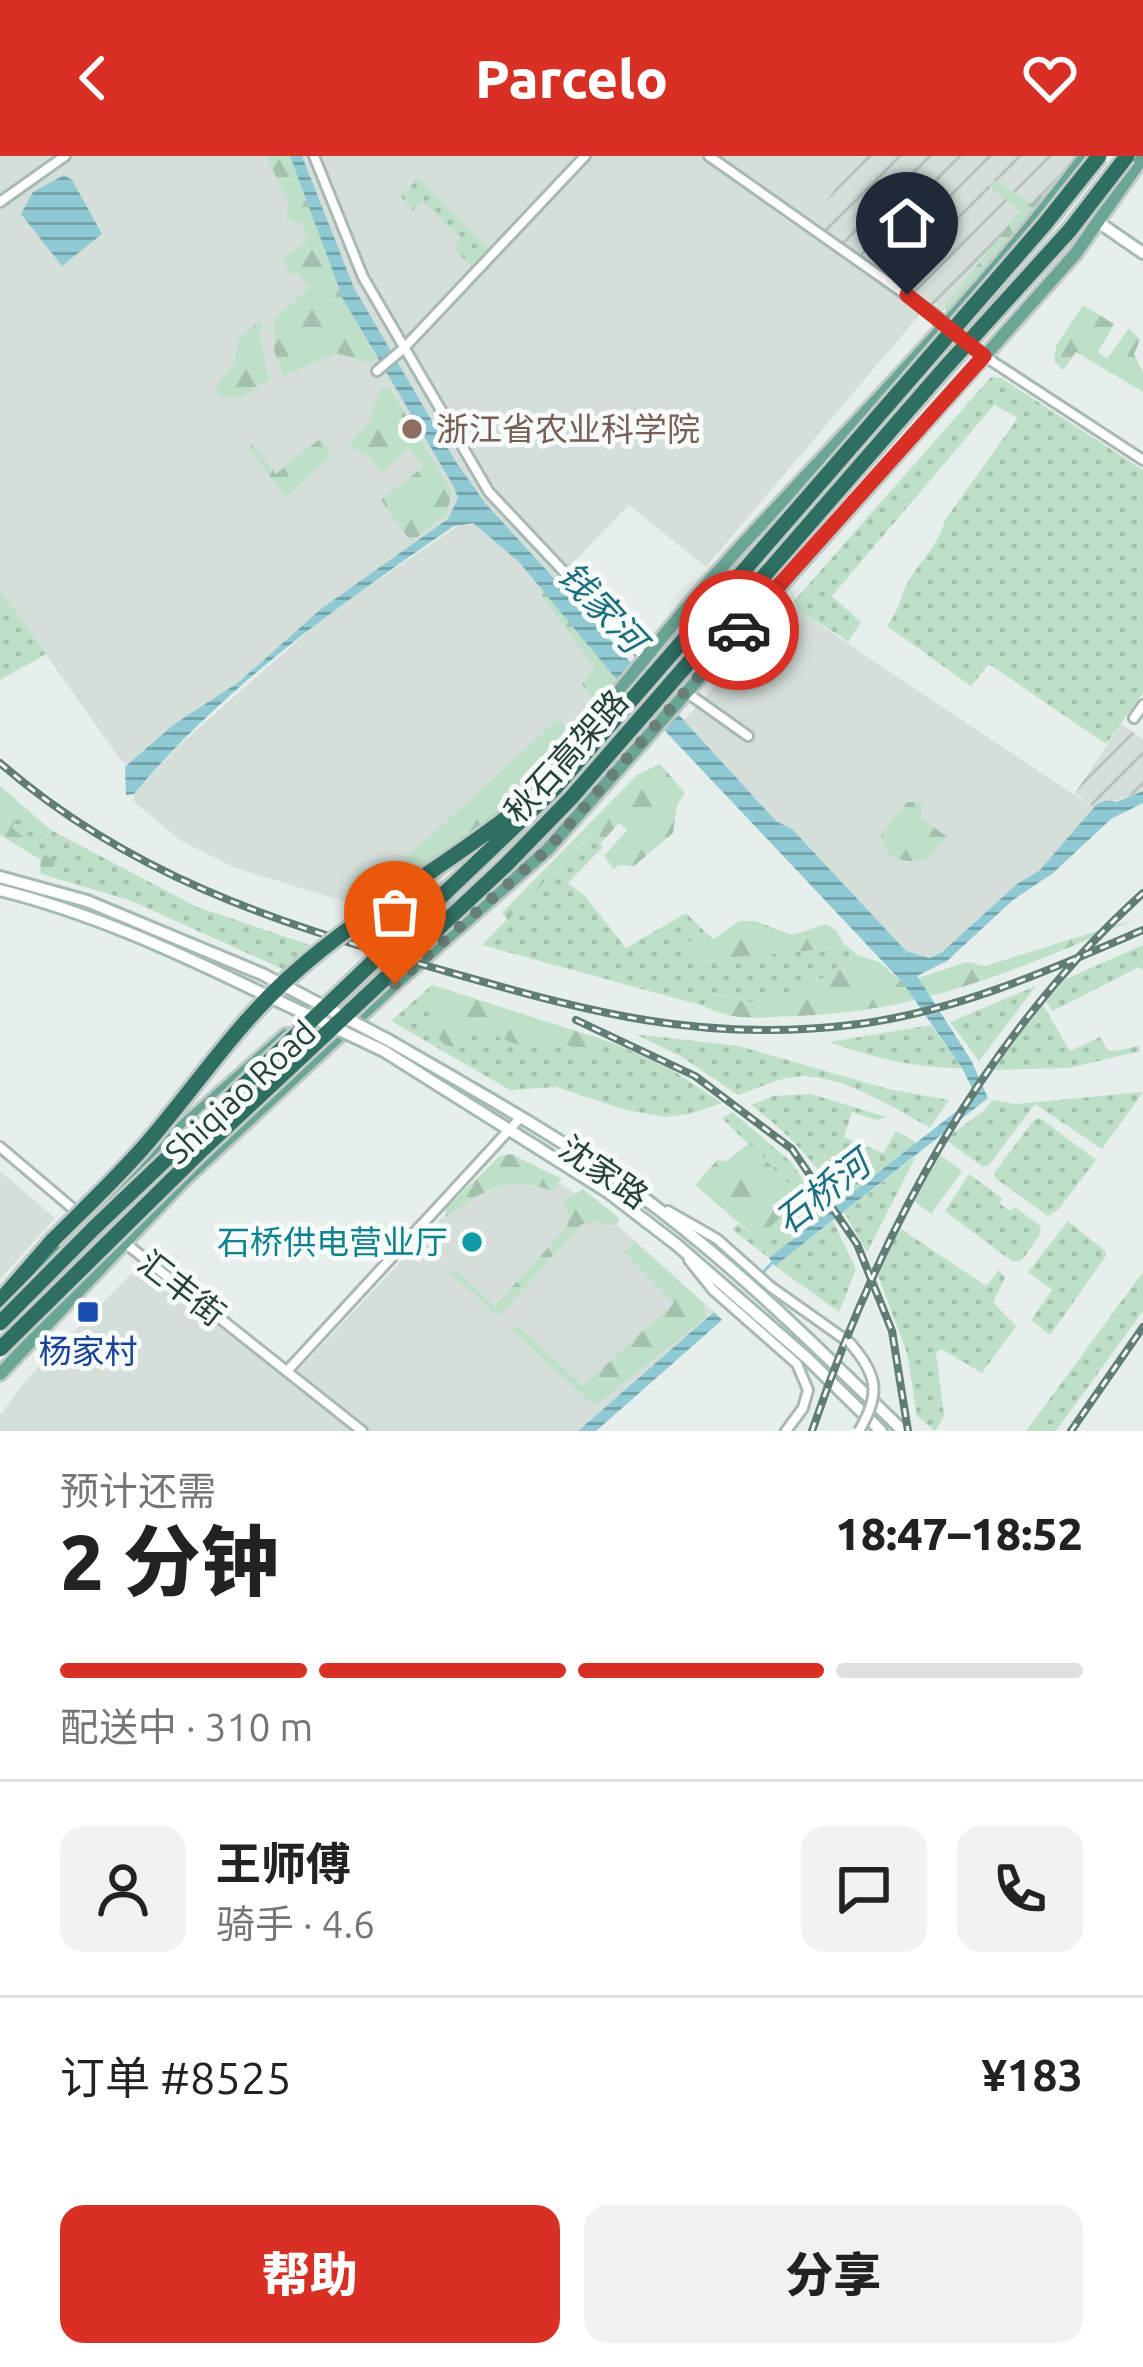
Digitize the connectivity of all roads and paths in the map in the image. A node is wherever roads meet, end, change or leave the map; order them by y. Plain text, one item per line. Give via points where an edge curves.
1 (64, 156) edge
2 (314, 156) edge
3 (585, 156) edge
4 (709, 156) edge
5 (1127, 156) edge
6 (1141, 156) edge
7 (1095, 157) edge
8 (1096, 197) junction
9 (0, 202) edge
10 (1097, 222) junction
11 (1143, 253) edge
12 (945, 322) junction
13 (404, 348) junction
14 (984, 356) junction
15 (377, 371) dead end
16 (1143, 460) edge
17 (644, 662) junction
18 (682, 695) junction
19 (1143, 705) edge
20 (1134, 718) dead end
21 (613, 723) junction
22 (748, 736) dead end
23 (0, 877) edge
24 (0, 890) edge
25 (386, 1046) junction
26 (521, 1117) junction
27 (508, 1131) junction
28 (0, 1148) edge
29 (86, 1220) junction
30 (125, 1243) junction
31 (754, 1281) junction
32 (733, 1301) junction
33 (0, 1304) edge
34 (0, 1323) edge
35 (0, 1349) edge
36 (288, 1370) junction
37 (0, 1374) edge
38 (362, 1431) edge
39 (786, 1431) edge
40 (859, 1431) edge
41 (881, 1431) edge
42 (903, 1431) edge

1 - 9 street
2 - 13 street via 364,277
3 - 13 street
4 - 12 street
5 - 8 highway, 秋石高架路, bridge
6 - 8 highway, bridge
6 - 10 main road, Shiqiao Road
7 - 12 main road, Shiqiao Road
7 - 21 highway, 秋石高架路, bridge
8 - 35 highway, 秋石高架路, bridge via 559,812
10 - 11 main road
10 - 14 main road, Shiqiao Road
12 - 14 street
12 - 17 main road, Shiqiao Road
13 - 15 street
13 - 17 street via 489,492
14 - 16 street
14 - 18 main road, Shiqiao Road
17 - 29 main road, Shiqiao Road via 470,862
18 - 22 street
18 - 30 main road, Shiqiao Road via 531,866 184,1180
19 - 20 street
21 - 33 highway, bridge via 505,821 371,909 292,974
21 - 34 highway, 秋石高架路, bridge via 503,842
23 - 25 main road, 沈家路, bridge via 87,901 262,974
24 - 25 main road, bridge via 165,947
25 - 26 main road, 沈家路
25 - 27 main road, 沈家路
26 - 27 street
26 - 31 main road, 沈家路
27 - 32 main road, 沈家路 via 583,1174 677,1245
27 - 36 street
28 - 29 street, 汇丰街
29 - 30 street, 汇丰街
29 - 33 main road, Shiqiao Road
30 - 36 street, 汇丰街
30 - 37 main road, Shiqiao Road
31 - 40 street, bridge via 865,1360 876,1387
31 - 42 main road, 沈家路
32 - 39 street via 797,1364 808,1390
32 - 41 main road, 沈家路 via 807,1358
36 - 38 street, 汇丰街

